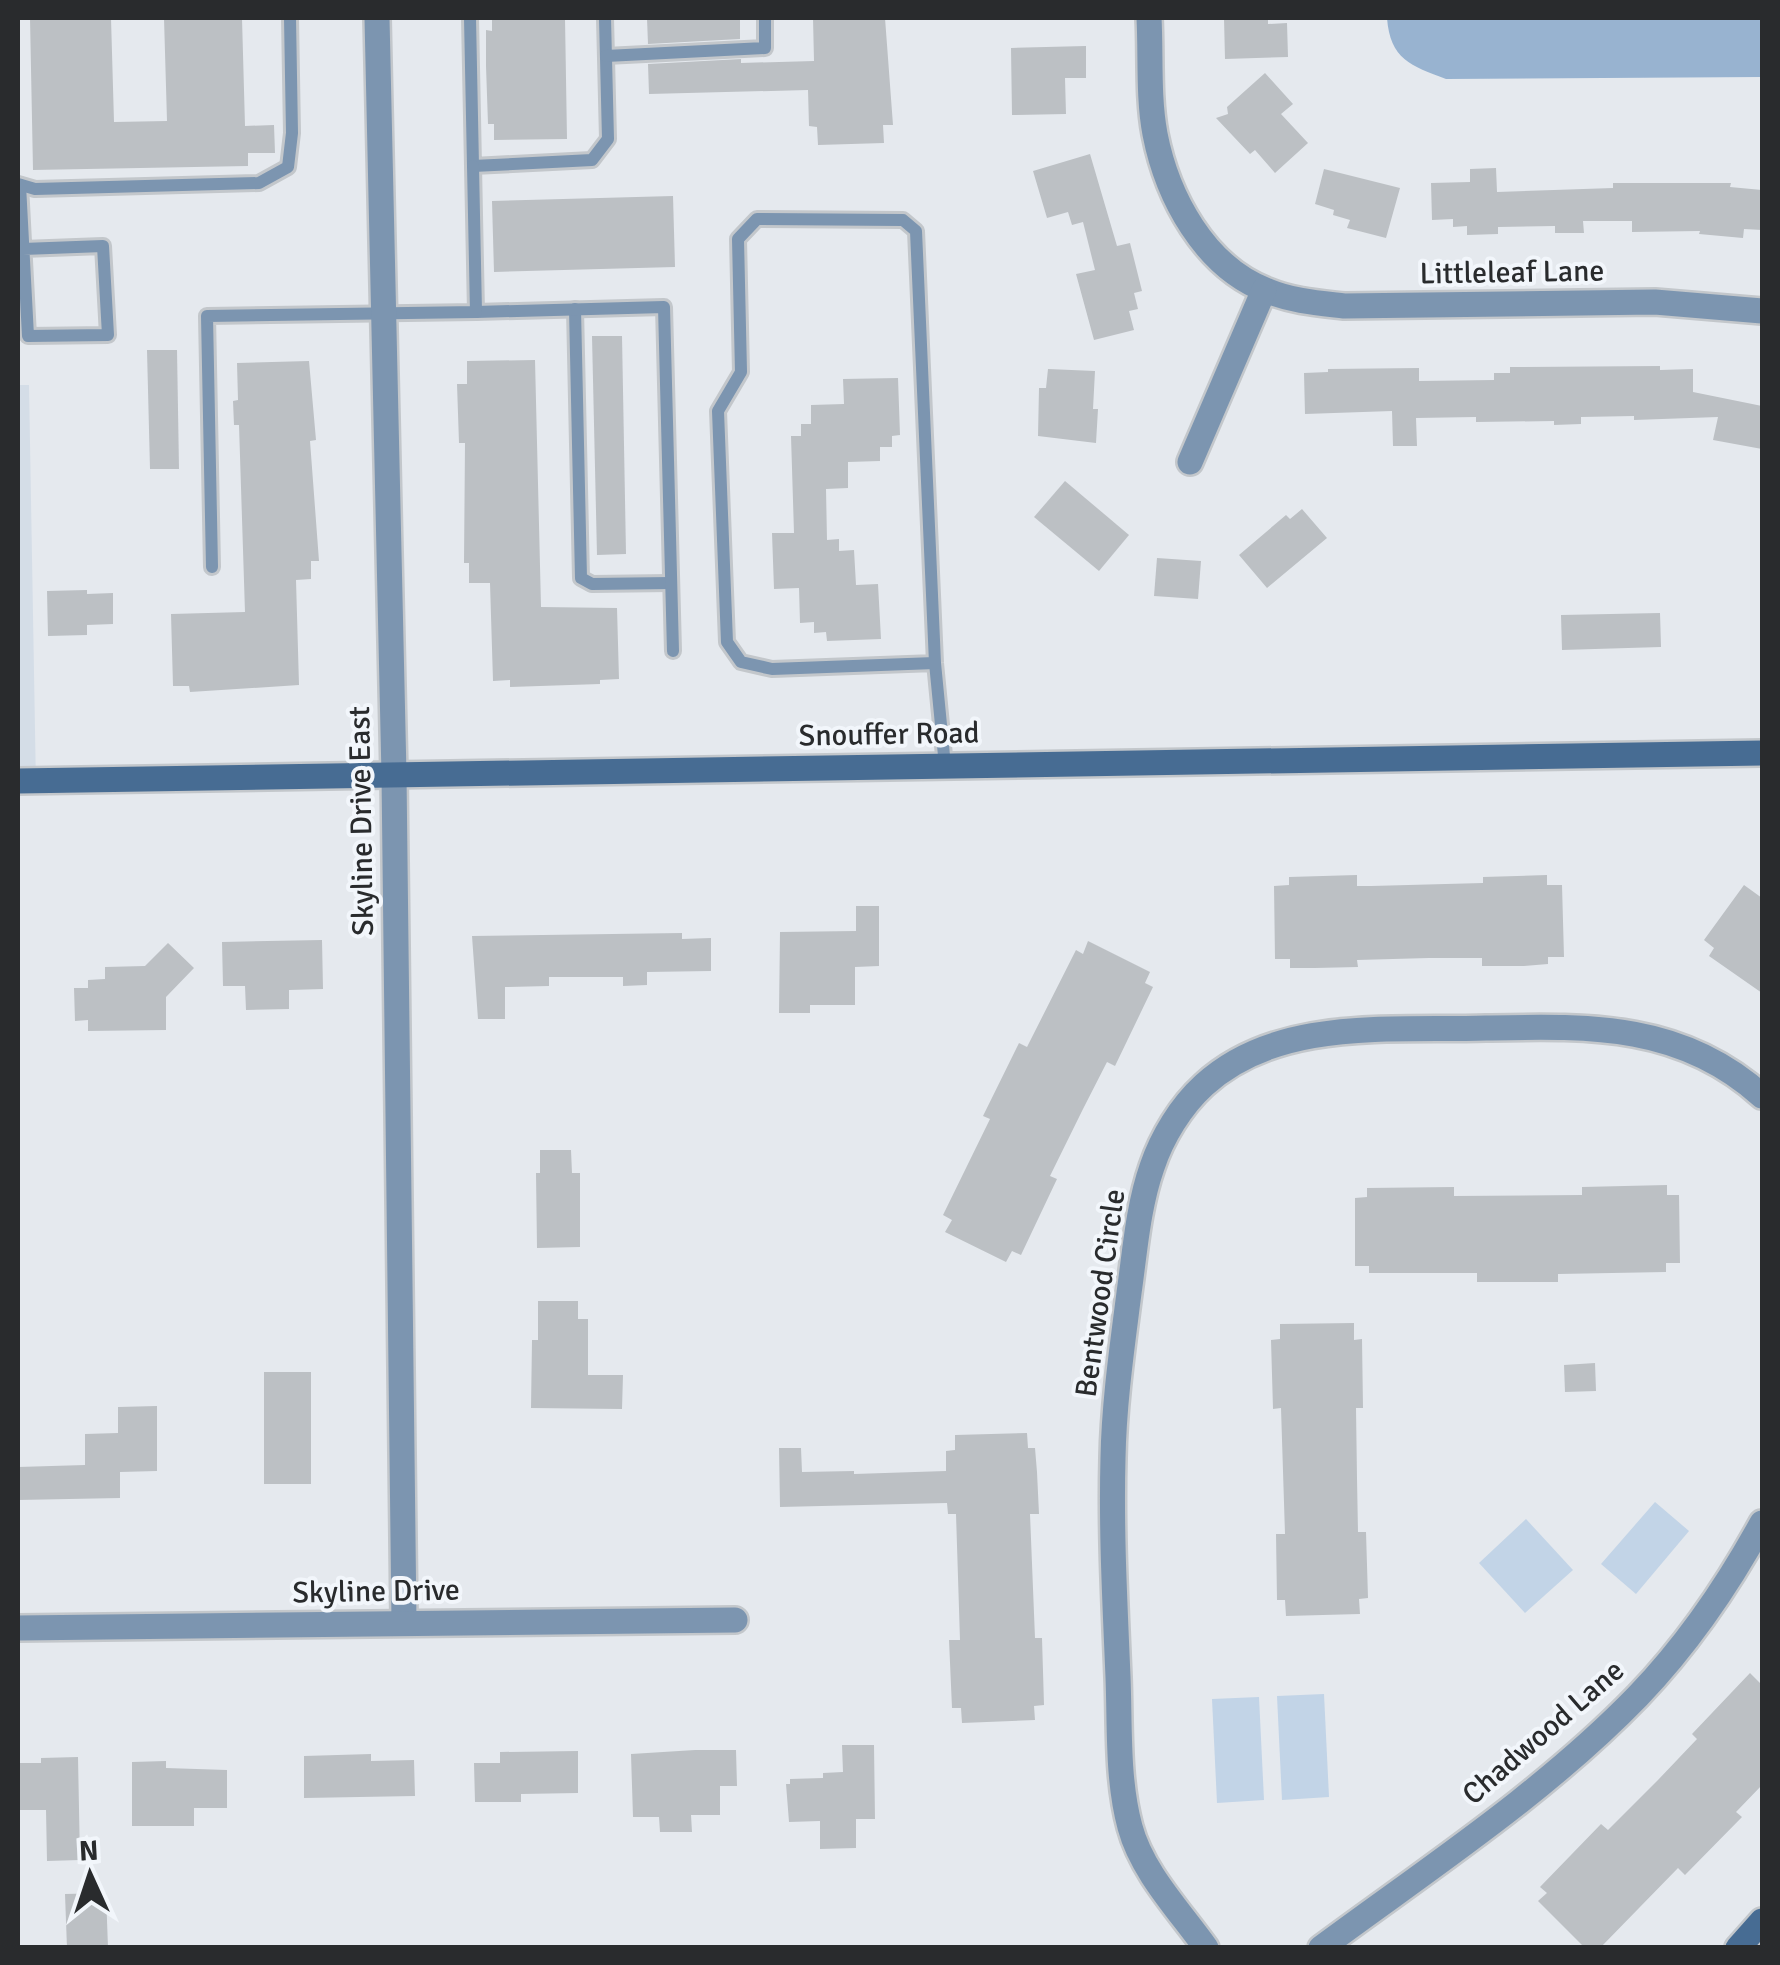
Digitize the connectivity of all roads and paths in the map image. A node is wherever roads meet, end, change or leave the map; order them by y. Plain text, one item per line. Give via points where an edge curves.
1 (290, 18) edge
2 (377, 18) edge
3 (470, 18) edge
4 (605, 18) edge
5 (764, 18) edge
6 (1149, 18) edge
7 (606, 56) junction
8 (473, 166) junction
9 (19, 185) edge
10 (23, 249) junction
11 (1264, 290) junction
12 (575, 309) junction
13 (1762, 311) edge
14 (476, 312) junction
15 (384, 314) junction
16 (1190, 462) dead end
17 (212, 566) dead end
18 (672, 582) junction
19 (673, 650) dead end
20 (935, 664) junction
21 (1762, 752) edge
22 (945, 766) junction
23 (394, 775) junction
24 (18, 781) edge
25 (1762, 1096) edge
26 (1762, 1523) edge
27 (735, 1620) dead end
28 (404, 1623) junction
29 (18, 1628) edge
30 (1762, 1920) edge
31 (1206, 1948) edge
32 (1321, 1948) edge
33 (1738, 1948) edge

1 - 9 lane via 288,167 259,183
2 - 15 street, Skyline Drive East
3 - 8 lane
4 - 7 lane
5 - 7 lane via 766,48
6 - 11 street via 1154,130 1167,181 1205,245
7 - 8 lane via 608,140 592,160
8 - 14 lane
9 - 10 lane
10 - 10 lane via 28,336 108,335 103,246
11 - 13 street, Littleleaf Lane via 1344,306 1655,302
11 - 16 street
12 - 14 lane
12 - 18 lane via 582,578 592,584
12 - 18 lane via 664,307
14 - 15 lane
15 - 17 lane via 208,316
15 - 23 street, Skyline Drive East
18 - 19 lane
20 - 20 lane via 916,231 903,220 757,219 738,239 740,372 718,412 727,642 740,662 772,669
20 - 22 lane
21 - 22 main road, Snouffer Road
22 - 23 main road, Snouffer Road
23 - 24 main road, Snouffer Road
23 - 28 street, Skyline Drive East
25 - 31 street, Bentwood Circle via 1718,1061 1630,1032 1360,1031 1298,1039 1246,1056 1202,1086 1182,1110 1156,1157 1143,1200 1112,1460 1124,1799 1150,1870
26 - 32 street, Chadwood Lane via 1722,1591 1638,1696 1549,1779
27 - 28 street, Skyline Drive
28 - 29 street, Skyline Drive
30 - 33 main road

